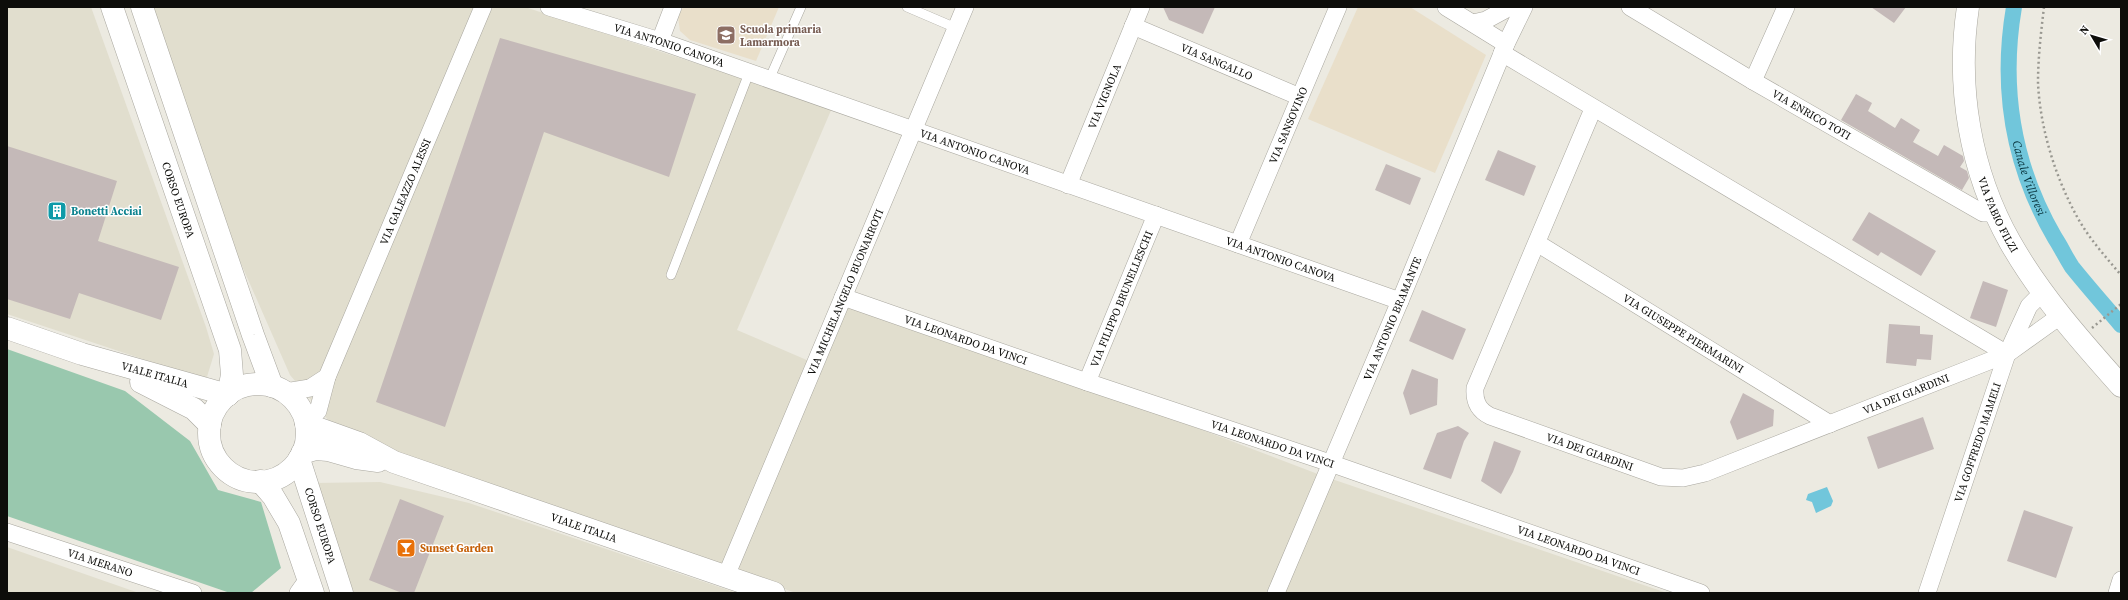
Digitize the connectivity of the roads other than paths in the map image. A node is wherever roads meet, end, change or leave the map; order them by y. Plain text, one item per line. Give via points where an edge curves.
1 (112, 7) edge
2 (142, 7) edge
3 (483, 7) edge
4 (549, 7) edge
5 (673, 7) edge
6 (801, 7) edge
7 (907, 7) edge
8 (965, 7) edge
9 (1141, 7) edge
10 (1338, 7) edge
11 (1446, 7) edge
12 (1510, 7) edge
13 (1524, 7) edge
14 (1630, 7) edge
15 (1786, 7) edge
16 (1968, 7) edge
17 (1473, 23) junction
18 (1134, 26) junction
19 (956, 28) junction
20 (660, 41) junction
21 (1504, 49) junction
22 (749, 73) junction
23 (770, 80) junction
24 (1753, 81) junction
25 (1300, 97) junction
26 (1593, 108) junction
27 (913, 130) junction
28 (1068, 185) junction
29 (1996, 213) junction
30 (1156, 215) junction
31 (1537, 243) junction
32 (1238, 244) junction
33 (671, 275) dead end
34 (2043, 292) junction
35 (843, 297) junction
36 (1400, 300) junction
37 (2060, 316) junction
38 (7, 328) edge
39 (82, 354) junction
40 (2006, 354) junction
41 (327, 377) junction
42 (1087, 382) junction
43 (2121, 386) edge
44 (279, 389) junction
45 (228, 395) junction
46 (306, 424) junction
47 (1830, 424) junction
48 (210, 425) junction
49 (300, 456) junction
50 (394, 462) junction
51 (1330, 463) junction
52 (260, 482) junction
53 (7, 532) edge
54 (726, 576) junction
55 (2121, 580) edge
56 (306, 588) edge
57 (193, 593) edge
58 (342, 593) edge
59 (774, 593) edge
60 (1276, 593) edge
61 (1701, 593) edge
62 (1927, 593) edge
63 (2117, 593) edge

1 - 45 street, CORSO EUROPA via 230,350 232,375
2 - 44 street via 251,328
3 - 41 street, VIA GALEAZZO ALESSI
4 - 20 street, VIA ANTONIO CANOVA
5 - 20 street
6 - 23 lane
7 - 19 lane
8 - 19 street, VIA MICHELANGELO BUONARROTI
9 - 18 street, VIA VIGNOLA
10 - 25 street, VIA SANSOVINO
11 - 17 street
12 - 17 street via 1486,20
13 - 21 street, VIA ANTONIO BRAMANTE
14 - 24 street, VIA ENRICO TOTI
15 - 24 street
16 - 29 street, VIA FABIO FILZI via 1964,70 1966,110 1972,145
17 - 21 street
18 - 25 street, VIA SANGALLO
18 - 28 street, VIA VIGNOLA
19 - 27 street, VIA MICHELANGELO BUONARROTI
20 - 22 street, VIA ANTONIO CANOVA
21 - 26 street
21 - 36 street, VIA ANTONIO BRAMANTE
22 - 23 street, VIA ANTONIO CANOVA
22 - 33 lane
23 - 27 street, VIA ANTONIO CANOVA
24 - 29 street, VIA ENRICO TOTI via 1983,213
25 - 32 street, VIA SANSOVINO
26 - 31 street, VIA DEI GIARDINI
26 - 40 street
27 - 28 street, VIA ANTONIO CANOVA
27 - 35 street, VIA MICHELANGELO BUONARROTI
28 - 30 street, VIA ANTONIO CANOVA
29 - 34 street, VIA FABIO FILZI via 2010,241
30 - 32 street, VIA ANTONIO CANOVA
30 - 42 street, VIA FILIPPO BRUNELLESCHI
31 - 47 street, VIA GIUSEPPE PIERMARINI
31 - 47 street, VIA DEI GIARDINI via 1475,388 1474,398 1484,413 1661,477 1683,478 1705,473
32 - 36 street, VIA ANTONIO CANOVA
34 - 37 street, VIA FABIO FILZI
34 - 40 street, VIA GOFFREDO MAMELI via 2029,306
35 - 42 street, VIA LEONARDO DA VINCI
35 - 54 street, VIA MICHELANGELO BUONARROTI
36 - 51 street, VIA ANTONIO BRAMANTE
37 - 40 street
37 - 43 street, VIA FABIO FILZI
38 - 39 street, VIALE ITALIA
39 - 45 street, VIALE ITALIA
39 - 48 street, VIALE ITALIA via 176,398 201,415
40 - 47 street, VIA DEI GIARDINI
40 - 62 street, VIA GOFFREDO MAMELI
41 - 44 street via 310,388
41 - 46 street, VIA GALEAZZO ALESSI via 318,411
42 - 51 street, VIA LEONARDO DA VINCI
44 - 45 street via 258,384 244,386
44 - 46 street via 302,412
45 - 48 street via 213,413
46 - 49 street via 306,440
46 - 50 street, VIALE ITALIA via 359,444
48 - 52 street via 210,440 214,453 222,465 232,474
49 - 50 street, VIALE ITALIA via 316,449 356,458
49 - 52 street via 282,475
49 - 58 street, CORSO EUROPA
50 - 54 street, VIALE ITALIA
51 - 60 street, VIA ANTONIO BRAMANTE
51 - 61 street, VIA LEONARDO DA VINCI
52 - 56 street via 273,496 289,523
53 - 57 street, VIA MERANO
54 - 59 street, VIALE ITALIA
55 - 63 street

